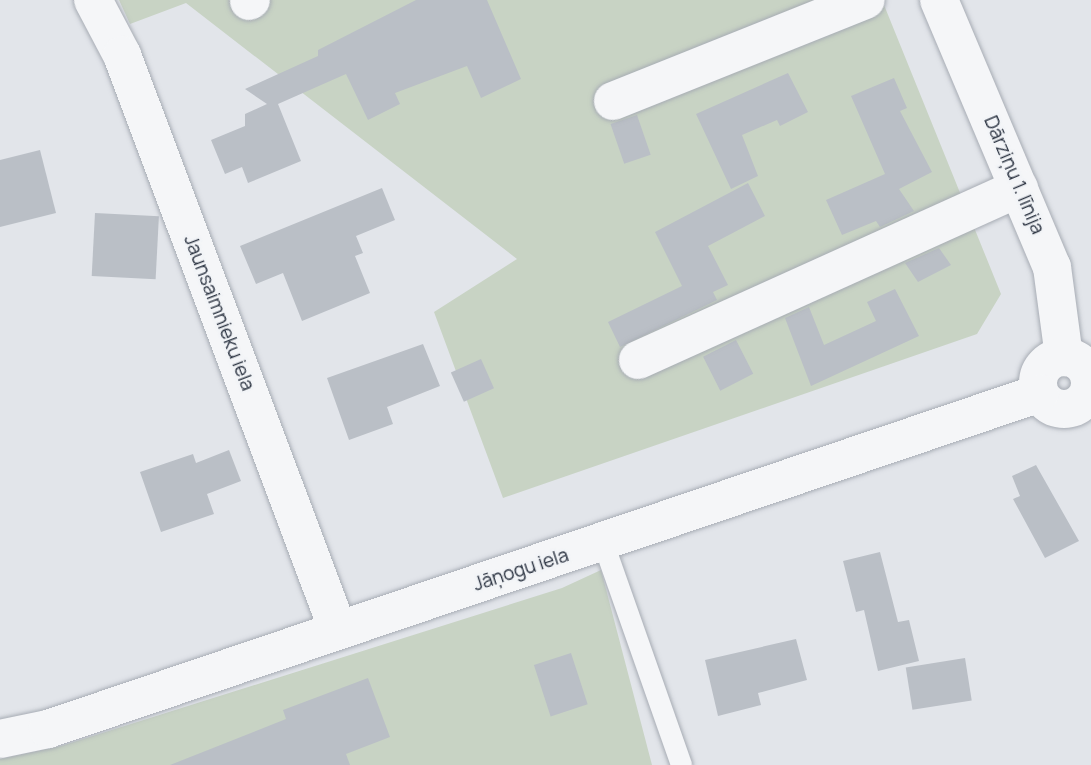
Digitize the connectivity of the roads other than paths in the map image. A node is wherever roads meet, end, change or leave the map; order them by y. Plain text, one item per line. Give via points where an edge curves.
1 (93, 0) edge
2 (866, 0) edge
3 (939, 0) edge
4 (613, 101) dead end
5 (1019, 188) junction
6 (1072, 332) edge
7 (638, 360) dead end
8 (1040, 393) junction
9 (1087, 402) edge
10 (603, 542) junction
11 (338, 630) junction
12 (0, 739) edge
13 (681, 765) edge

1 - 11 street, Jaunsaimnieku iela via 122,55
2 - 4 street
3 - 5 street, Dārziņu 1. līnija
5 - 6 street, Dārziņu 1. līnija via 1052,267
5 - 7 street
6 - 8 street via 1042,369
6 - 9 street via 1090,383
8 - 9 street via 1061,408
8 - 10 street, Jāņogu iela
10 - 11 street, Jāņogu iela
10 - 13 lane
11 - 12 street, Jāņogu iela via 48,729

